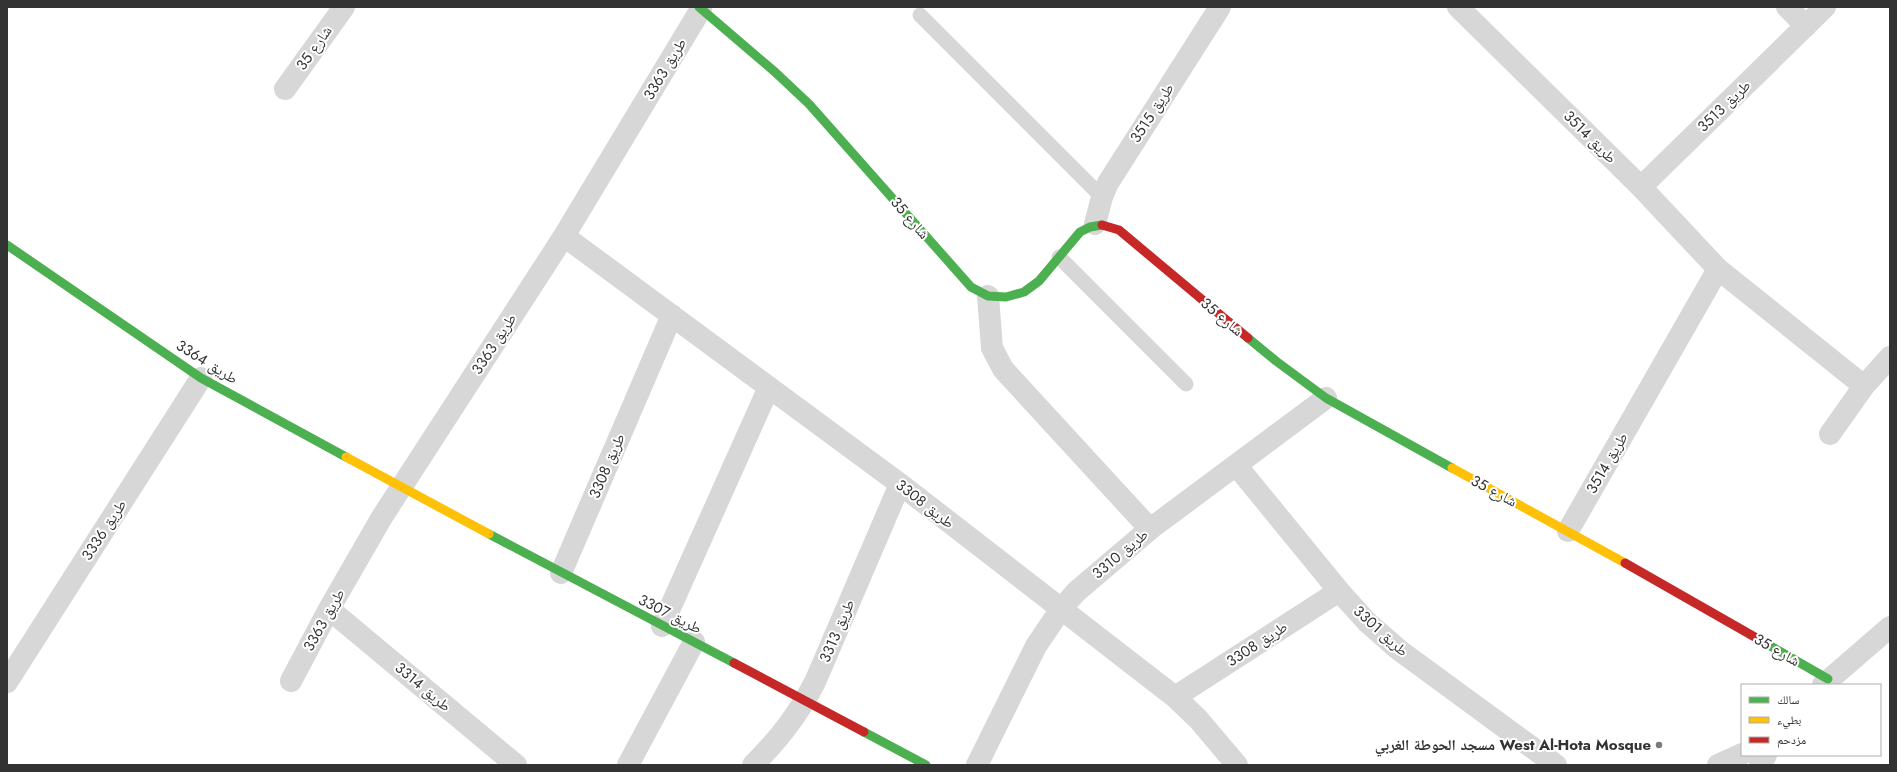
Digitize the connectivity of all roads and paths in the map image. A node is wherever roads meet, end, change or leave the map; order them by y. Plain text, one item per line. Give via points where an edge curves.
1 (1220, 7) edge
2 (1458, 7) edge
3 (1787, 7) edge
4 (1825, 7) edge
5 (700, 8) edge
6 (335, 10) edge
7 (920, 15) dead end
8 (1806, 26) junction
9 (285, 89) dead end
10 (1641, 187) junction
11 (1102, 197) junction
12 (1095, 224) junction
13 (564, 236) junction
14 (7, 245) edge
15 (1059, 256) junction
16 (1718, 269) junction
17 (988, 296) junction
18 (672, 315) junction
19 (1890, 357) edge
20 (201, 378) junction
21 (1186, 384) dead end
22 (1864, 386) junction
23 (769, 387) junction
24 (1326, 398) junction
25 (1830, 434) dead end
26 (1236, 465) junction
27 (900, 484) junction
28 (402, 486) junction
29 (1150, 529) junction
30 (1568, 531) junction
31 (561, 573) junction
32 (1339, 591) junction
33 (329, 609) junction
34 (1061, 609) junction
35 (662, 626) junction
36 (1890, 627) edge
37 (694, 642) junction
38 (291, 681) dead end
39 (7, 682) edge
40 (1825, 682) edge
41 (1175, 697) junction
42 (805, 701) junction
43 (1741, 754) edge
44 (1765, 756) edge
45 (1225, 760) edge
46 (516, 765) edge
47 (628, 765) edge
48 (753, 765) edge
49 (926, 765) edge
50 (977, 765) edge
51 (1556, 765) edge
52 (1718, 765) edge
53 (1760, 765) edge

1 - 11 street, طريق 3515 via 1108,182
2 - 10 street, طريق 3514
3 - 8 street
4 - 8 street, طريق 3513
5 - 13 street, طريق 3363
5 - 17 street, شارع 35 via 809,104 971,288
6 - 9 street, شارع 35
7 - 11 lane
8 - 10 street, طريق 3513
10 - 16 street, طريق 3514
11 - 12 street, طريق 3515
12 - 15 street, شارع 35 via 1080,232
12 - 24 street, شارع 35 via 1104,224 1119,230 1276,361
13 - 18 street, طريق 3308
13 - 28 street, طريق 3363
14 - 20 street, طريق 3364
15 - 17 street, شارع 35 via 1039,281 1024,292 1006,297
15 - 21 lane
16 - 22 street, طريق 3514
16 - 30 street, طريق 3514
17 - 29 street via 992,348 1003,369
18 - 23 street, طريق 3308
18 - 31 street, طريق 3308
19 - 22 street
20 - 28 street, طريق 3364
20 - 39 street, طريق 3336
22 - 25 street
23 - 27 street, طريق 3308
23 - 35 street
24 - 26 street, طريق 3310
24 - 30 street, شارع 35
26 - 29 street, طريق 3310
26 - 32 street, طريق 3301
27 - 34 street, طريق 3308
27 - 42 street, طريق 3313
28 - 31 street, طريق 3307
28 - 33 street, طريق 3363
29 - 34 street, طريق 3310 via 1092,577
30 - 40 street, شارع 35
31 - 35 street, طريق 3307
32 - 41 street, طريق 3308
32 - 51 street, طريق 3301 via 1367,622 1399,650
33 - 38 street, طريق 3363
33 - 46 street, طريق 3314
34 - 41 street, طريق 3308
34 - 50 street, طريق 3310 via 1036,646
35 - 37 street, طريق 3307
36 - 40 street
37 - 42 street, طريق 3307
37 - 47 street
41 - 45 street, طريق 3308 via 1198,719
42 - 48 street, طريق 3313 via 779,739
42 - 49 street, طريق 3307
43 - 52 street
44 - 53 street

